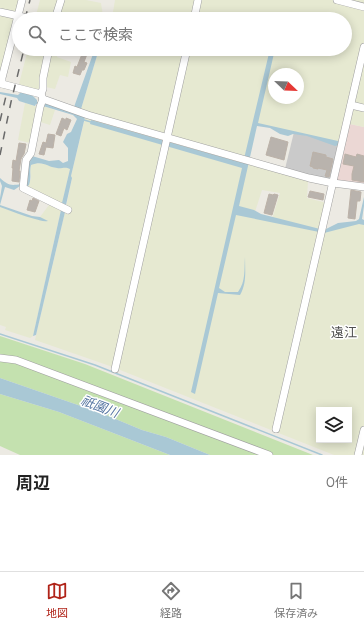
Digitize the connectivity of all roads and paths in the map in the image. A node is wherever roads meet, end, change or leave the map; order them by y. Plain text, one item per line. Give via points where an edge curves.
1 (22, 0) edge
2 (61, 0) edge
3 (198, 0) edge
4 (336, 0) edge
5 (364, 6) edge
6 (0, 12) edge
7 (21, 12) edge
8 (57, 12) edge
9 (195, 12) edge
10 (12, 15) edge
11 (12, 46) edge
12 (364, 47) edge
13 (48, 56) edge
14 (185, 56) edge
15 (1, 84) edge
16 (41, 100) junction
17 (351, 105) junction
18 (364, 108) edge
19 (167, 142) junction
20 (333, 183) junction
21 (364, 187) edge
22 (65, 208) dead end
23 (0, 358) edge
24 (115, 369) dead end
25 (276, 429) dead end
26 (364, 430) edge
27 (269, 455) edge
28 (358, 455) edge

1 - 7 street
2 - 8 street
3 - 9 street
4 - 5 street
6 - 10 street
11 - 15 street
12 - 17 street
13 - 16 street
14 - 19 street
15 - 16 street
16 - 19 street
16 - 22 street via 30,153 26,160 23,188
17 - 18 street
17 - 20 street
19 - 20 street
19 - 24 street
20 - 21 street
20 - 25 street
23 - 27 street via 16,360
26 - 28 street

